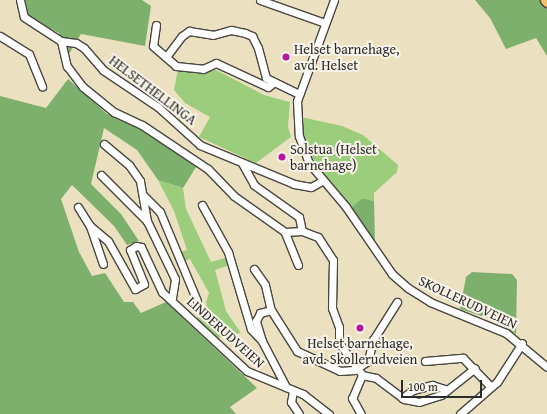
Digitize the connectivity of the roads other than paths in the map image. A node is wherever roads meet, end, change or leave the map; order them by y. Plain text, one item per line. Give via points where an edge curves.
1 (20, 0) edge
2 (260, 0) edge
3 (334, 0) edge
4 (545, 0) edge
5 (547, 2) edge
6 (325, 24) junction
7 (156, 25) dead end
8 (0, 36) edge
9 (61, 41) junction
10 (166, 57) junction
11 (273, 83) junction
12 (42, 87) dead end
13 (299, 94) junction
14 (104, 144) dead end
15 (242, 163) junction
16 (101, 175) dead end
17 (322, 181) junction
18 (143, 195) junction
19 (202, 205) dead end
20 (78, 207) dead end
21 (147, 221) junction
22 (90, 226) junction
23 (302, 231) junction
24 (285, 232) junction
25 (103, 264) dead end
26 (298, 265) dead end
27 (254, 269) dead end
28 (172, 298) junction
29 (197, 301) dead end
30 (397, 302) dead end
31 (271, 310) junction
32 (262, 341) junction
33 (522, 343) junction
34 (425, 361) dead end
35 (547, 367) edge
36 (475, 368) junction
37 (360, 372) junction
38 (286, 387) junction
39 (491, 387) junction
40 (447, 390) junction
41 (293, 391) junction
42 (402, 398) junction
43 (299, 414) edge
44 (329, 414) edge
45 (361, 414) edge
46 (460, 414) edge

1 - 9 street, HELSETHELLINGA via 24,17
2 - 6 street
3 - 6 street, SKOLLERUDVEIEN
4 - 5 main road
6 - 13 street, SKOLLERUDVEIEN
7 - 10 street via 153,46
8 - 12 street via 30,54
9 - 15 street, HELSETHELLINGA via 76,42 103,70 158,107 200,145
9 - 24 street via 67,66 83,88 114,112 142,125 192,161 208,169 234,196
10 - 11 street via 176,66 196,70 216,63 268,87
10 - 11 street via 189,31 213,35 231,30 245,33 255,42 264,74
11 - 13 street
13 - 17 street, SKOLLERUDVEIEN via 296,117 302,147
14 - 18 street, LINDERUDVEIEN via 129,165 140,180
15 - 17 street, HELSETHELLINGA via 305,187
15 - 23 street via 254,184 299,217
16 - 21 street, LINDERUDVEIEN
17 - 33 street, SKOLLERUDVEIEN via 346,207 392,274 408,288
18 - 21 street, LINDERUDVEIEN
18 - 29 street, LINDERUDVEIEN via 160,212
19 - 32 street via 227,248 252,330
20 - 22 street, LINDERUDVEIEN
21 - 28 street, LINDERUDVEIEN via 175,279
22 - 25 street, LINDERUDVEIEN
22 - 28 street, LINDERUDVEIEN via 108,241 135,289 142,287 143,281 130,250 141,247 157,285
23 - 24 street
23 - 37 street via 318,237 333,260 332,308 339,327 339,343
24 - 26 street
27 - 31 street via 265,284
28 - 38 street, LINDERUDVEIEN via 247,371
30 - 37 street via 373,340 368,361
31 - 32 street via 260,313 256,321
31 - 37 street via 289,342 302,355 340,371
32 - 38 street
33 - 35 street, SKOLLERUDVEIEN
33 - 39 street
34 - 36 street via 458,357
36 - 39 street
36 - 40 street
37 - 42 street via 376,378
37 - 45 street via 352,398
38 - 41 street, LINDERUDVEIEN
39 - 46 street
40 - 42 street via 419,402
40 - 42 street via 432,385 413,390
41 - 43 street via 291,402
41 - 44 street, LINDERUDVEIEN via 312,399

